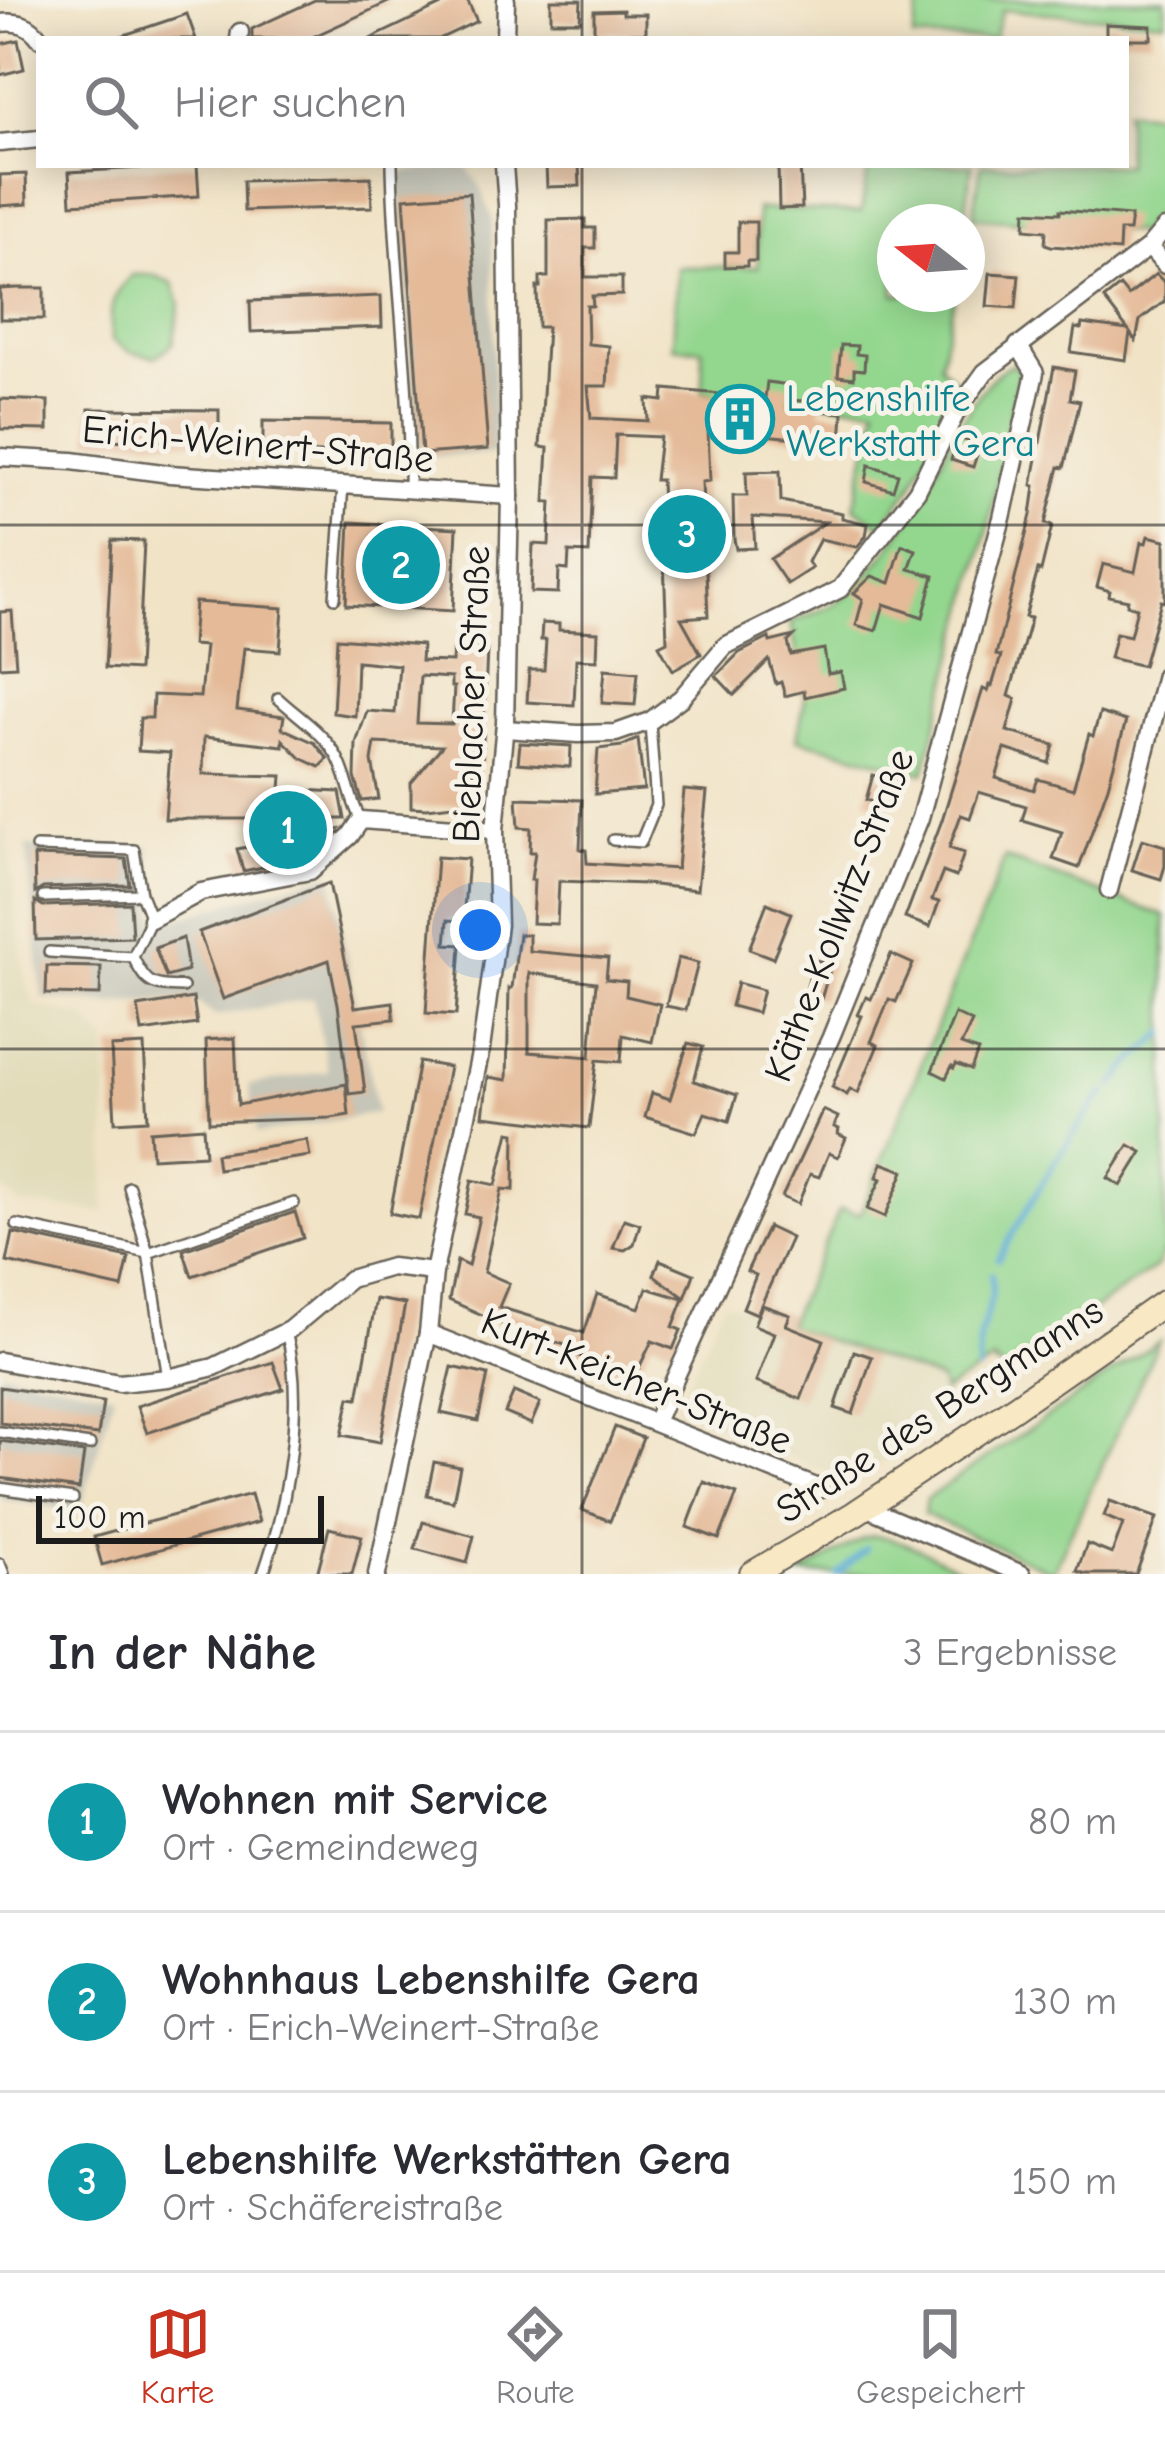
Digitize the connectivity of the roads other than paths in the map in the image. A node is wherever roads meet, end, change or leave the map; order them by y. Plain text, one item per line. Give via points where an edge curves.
1 (506, 0) edge
2 (0, 22) edge
3 (37, 36) edge
4 (505, 36) edge
5 (36, 140) edge
6 (0, 143) edge
7 (392, 168) edge
8 (504, 168) edge
9 (1165, 228) edge
10 (1149, 247) junction
11 (1165, 265) edge
12 (1018, 345) junction
13 (0, 457) edge
14 (343, 485) junction
15 (409, 490) junction
16 (510, 496) junction
17 (335, 598) dead end
18 (1165, 675) edge
19 (278, 698) dead end
20 (650, 721) junction
21 (505, 729) junction
22 (361, 820) junction
23 (495, 830) junction
24 (613, 840) dead end
25 (36, 847) dead end
26 (1108, 890) dead end
27 (142, 894) junction
28 (43, 897) dead end
29 (151, 919) junction
30 (49, 952) dead end
31 (133, 957) junction
32 (183, 987) dead end
33 (129, 1187) dead end
34 (294, 1203) dead end
35 (16, 1225) dead end
36 (148, 1253) junction
37 (434, 1272) junction
38 (1165, 1302) edge
39 (286, 1331) junction
40 (428, 1333) junction
41 (0, 1361) edge
42 (168, 1378) junction
43 (655, 1422) junction
44 (0, 1432) edge
45 (90, 1445) dead end
46 (0, 1488) edge
47 (821, 1489) dead end
48 (73, 1499) dead end
49 (865, 1507) junction
50 (0, 1564) edge
51 (1014, 1572) edge
52 (4, 1574) edge
53 (263, 1574) edge
54 (377, 1574) edge
55 (752, 1574) edge

1 - 4 street
2 - 3 street
5 - 6 street
7 - 15 lane
8 - 16 street, Bieblacher Straße
9 - 10 street
10 - 11 street
10 - 12 street
12 - 20 street via 957,411 917,491 840,590 725,646
12 - 43 street, Käthe-Kollwitz-Straße via 1035,373 920,818 831,1037
13 - 14 street, Erich-Weinert-Straße
14 - 15 street, Erich-Weinert-Straße
14 - 17 lane
15 - 16 street, Erich-Weinert-Straße
16 - 21 street, Bieblacher Straße
18 - 26 street
19 - 22 lane via 337,756
20 - 21 street via 616,733
20 - 24 lane via 656,806 641,842
21 - 23 street, Bieblacher Straße
22 - 23 street
22 - 29 street via 310,871 200,892
23 - 37 street, Bieblacher Straße via 498,925 484,1028
25 - 27 lane via 134,850
27 - 28 lane
27 - 29 lane
29 - 31 lane
30 - 31 lane
31 - 32 lane via 143,979
33 - 36 lane
34 - 36 lane
35 - 36 lane
36 - 42 lane
37 - 39 street via 392,1268 350,1279
37 - 40 street, Bieblacher Straße
38 - 49 main road, Straße des Bergmanns
39 - 42 street via 214,1367
39 - 53 lane via 296,1395 290,1459
40 - 43 street, Kurt-Keicher-Straße
40 - 54 street, Bieblacher Straße
41 - 42 street via 119,1383
43 - 47 street, Kurt-Keicher-Straße
44 - 45 lane
46 - 48 lane
49 - 51 street
49 - 55 main road, Straße des Bergmanns
50 - 52 lane

